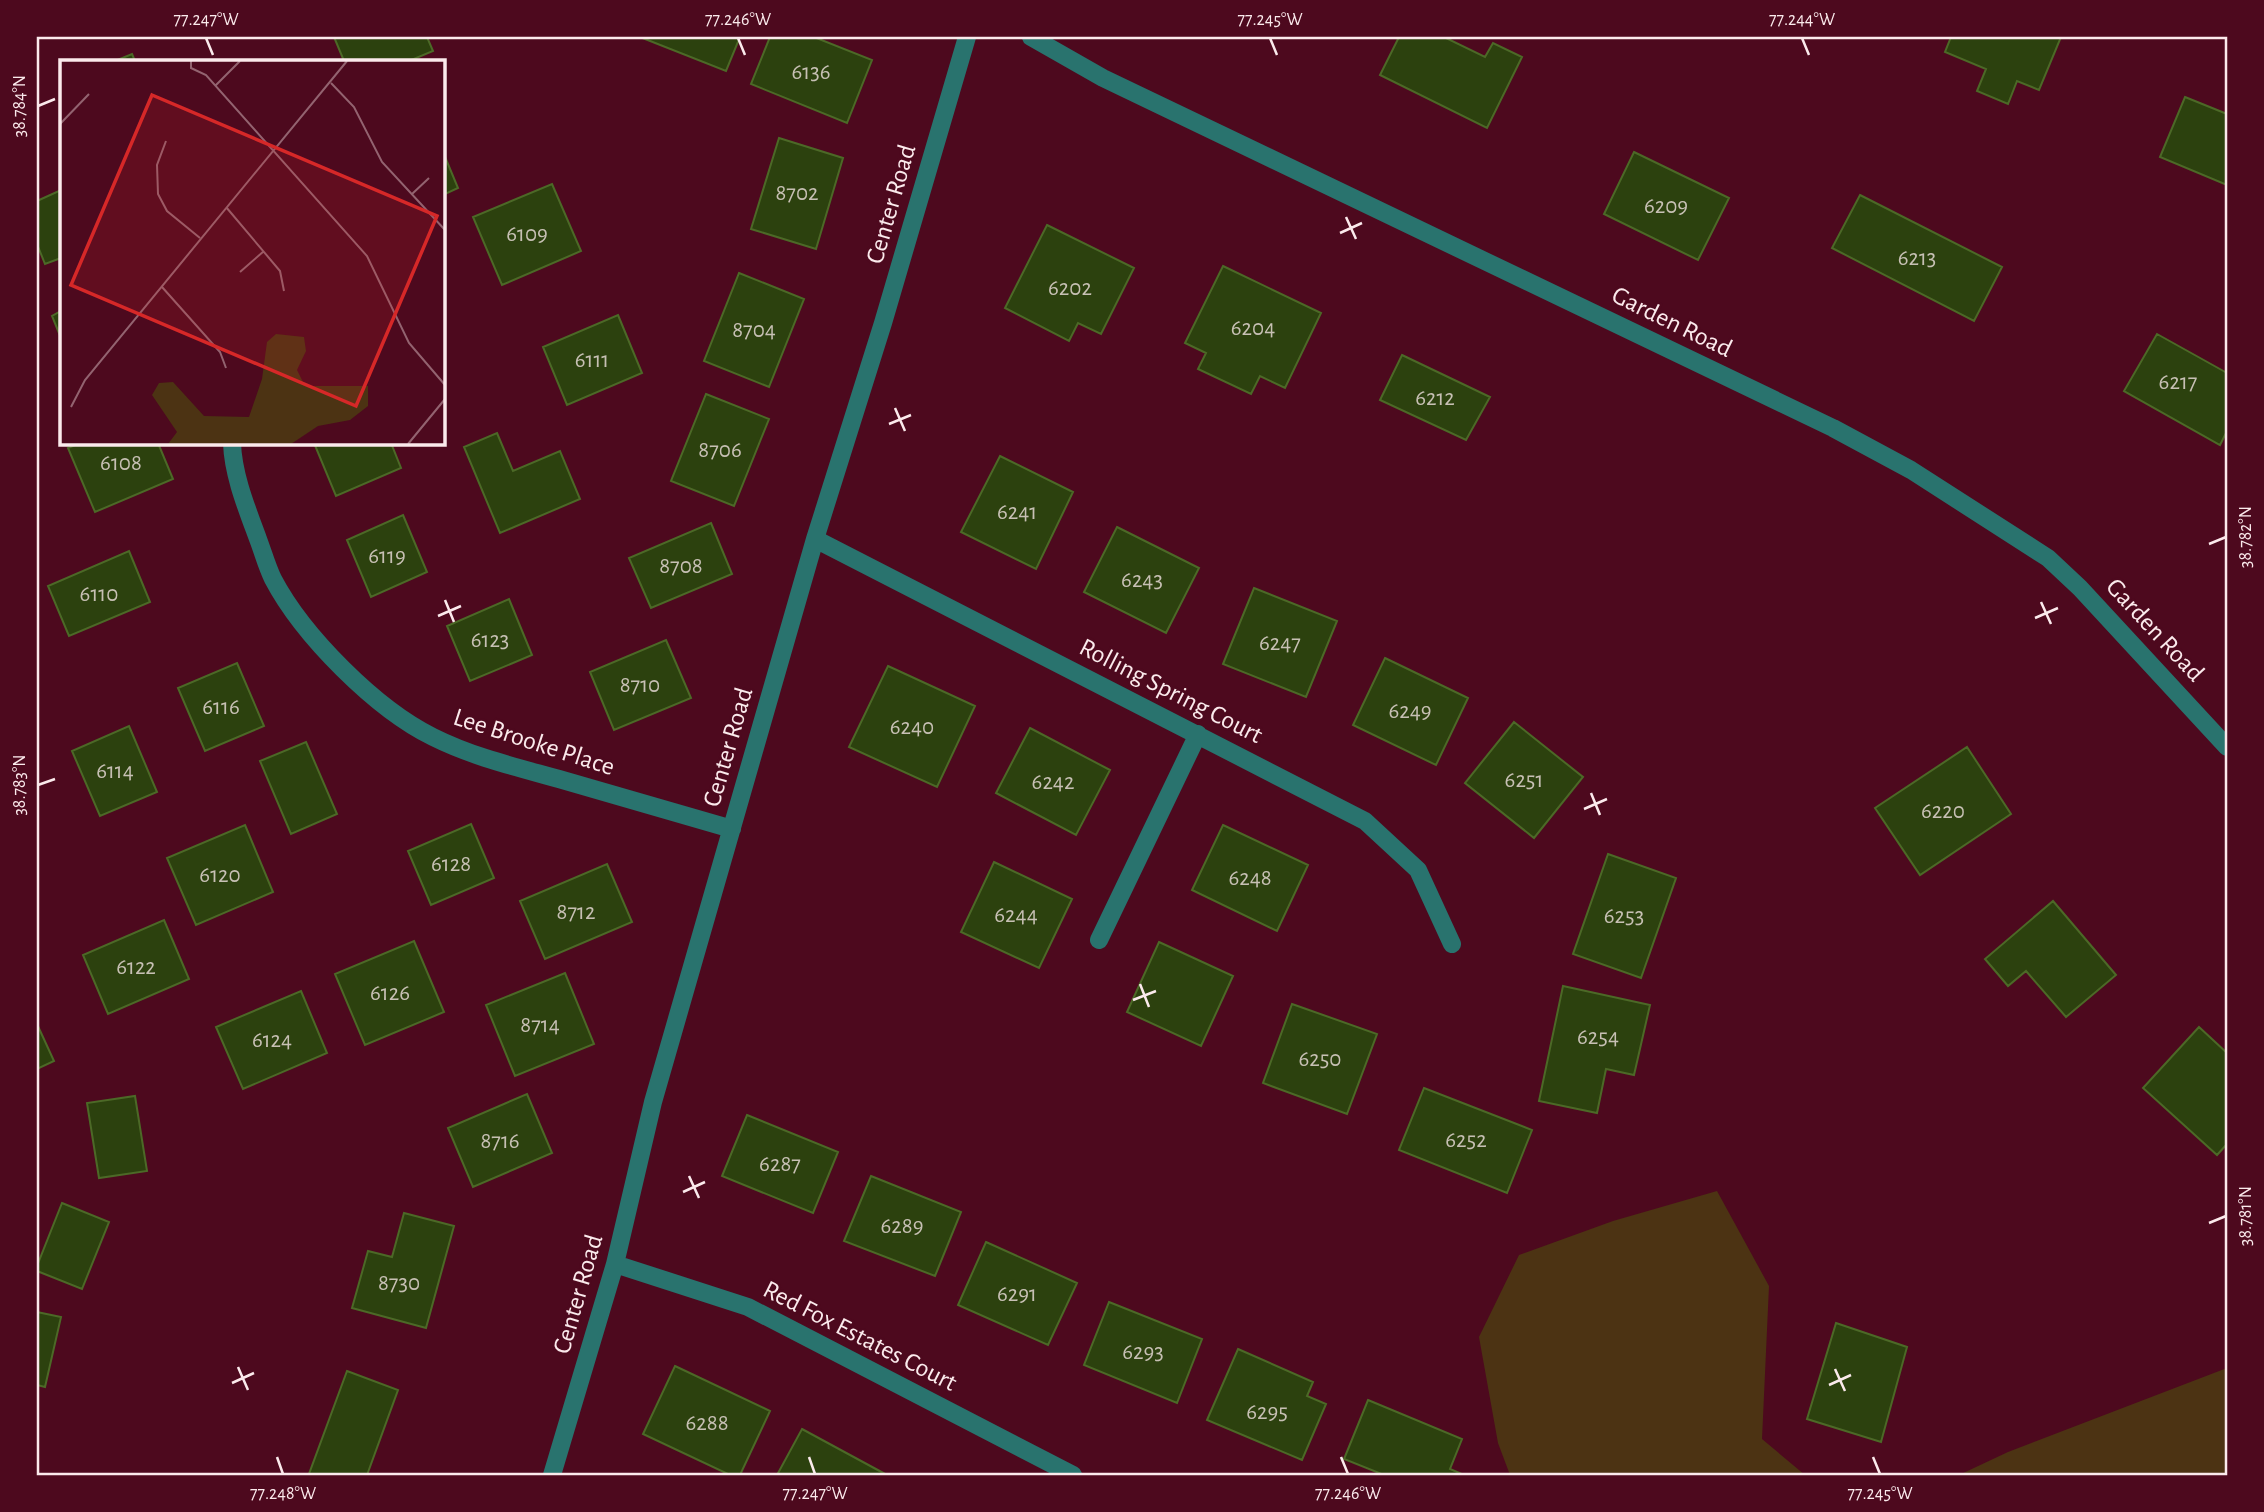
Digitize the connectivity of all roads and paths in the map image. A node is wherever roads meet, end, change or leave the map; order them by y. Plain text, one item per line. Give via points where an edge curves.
1 (967, 37) edge
2 (1031, 37) edge
3 (232, 444) edge
4 (815, 539) junction
5 (1198, 734) junction
6 (2227, 747) edge
7 (732, 829) junction
8 (1099, 940) dead end
9 (1452, 944) dead end
10 (615, 1264) junction
11 (552, 1475) edge
12 (1073, 1475) edge

1 - 4 street, Center Road
2 - 6 street, Garden Road via 1103,78 1912,470 2048,558
3 - 7 street, Lee Brooke Place via 272,578 324,648 397,715 432,737 478,756
4 - 5 street, Rolling Spring Court
4 - 7 street, Center Road
5 - 8 street
5 - 9 street, Rolling Spring Court via 1365,821 1418,870
7 - 10 street, Center Road via 653,1102
10 - 11 street, Center Road
10 - 12 street, Red Fox Estates Court via 748,1307

